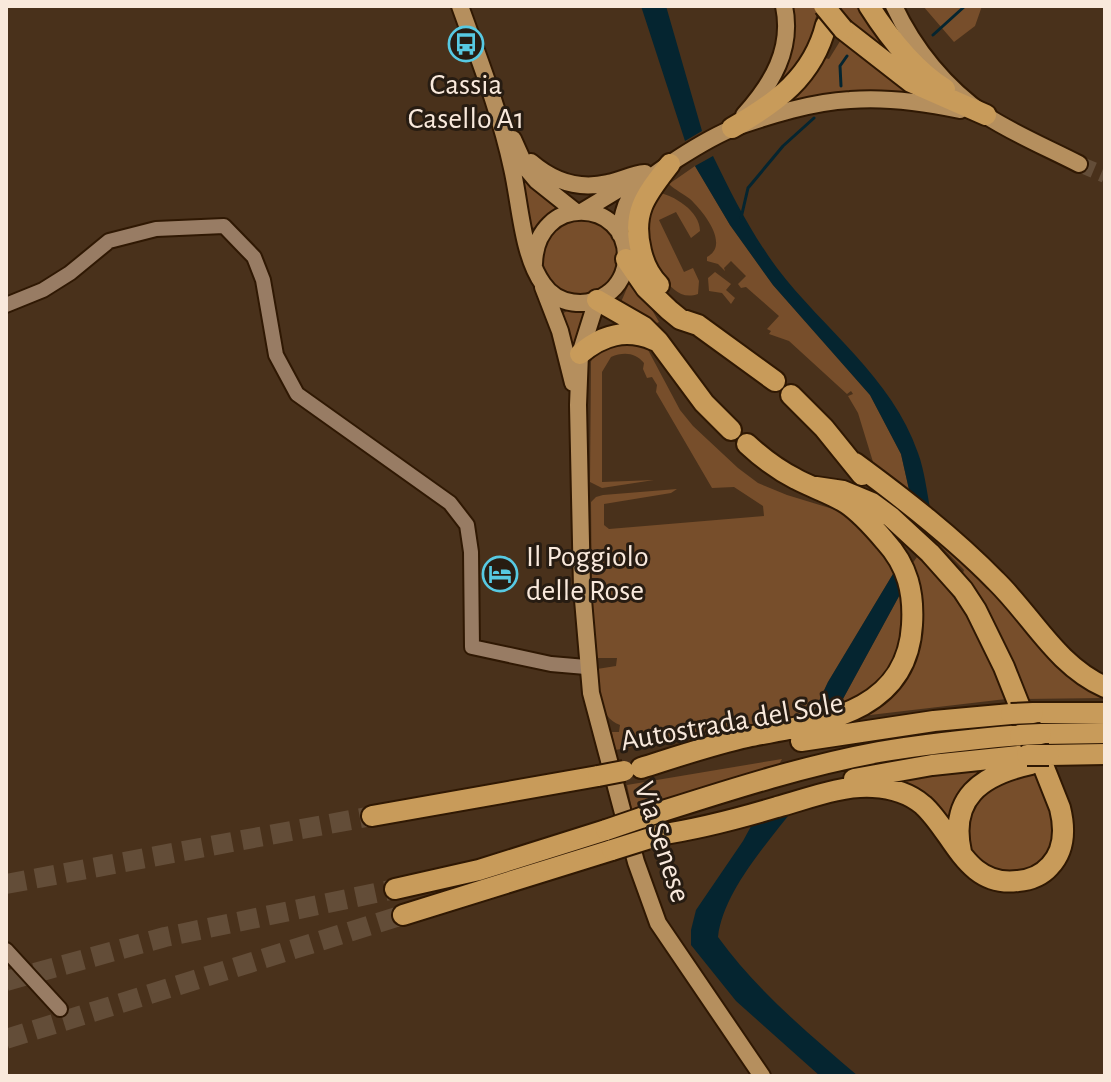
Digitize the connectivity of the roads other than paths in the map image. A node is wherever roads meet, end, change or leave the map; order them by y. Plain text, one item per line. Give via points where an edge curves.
1 (460, 6) edge
2 (784, 6) edge
3 (869, 6) edge
4 (894, 6) edge
5 (831, 20) edge
6 (491, 93) junction
7 (986, 115) junction
8 (732, 128) junction
9 (519, 152) junction
10 (670, 164) junction
11 (1079, 164) tunnel mouth
12 (645, 173) junction
13 (579, 212) junction
14 (620, 234) junction
15 (626, 259) junction
16 (534, 264) junction
17 (541, 282) junction
18 (597, 300) junction
19 (6, 305) edge
20 (698, 325) junction
21 (658, 341) junction
22 (580, 354) junction
23 (775, 381) dead end
24 (791, 395) dead end
25 (578, 405) junction
26 (731, 430) dead end
27 (747, 444) dead end
28 (855, 463) junction
29 (816, 487) junction
30 (872, 498) junction
31 (586, 667) junction
32 (1105, 687) edge
33 (1105, 713) edge
34 (1105, 733) edge
35 (788, 736) junction
36 (1105, 754) edge
37 (1040, 759) junction
38 (1105, 761) edge
39 (814, 792) junction
40 (372, 816) tunnel mouth
41 (649, 831) junction
42 (609, 840) junction
43 (962, 856) junction
44 (395, 889) tunnel mouth
45 (403, 915) tunnel mouth
46 (6, 950) edge
47 (60, 1009) dead end
48 (762, 1076) edge

1 - 6 main road
2 - 8 main road via 785,45 779,65
3 - 7 highway via 916,65
4 - 7 main road via 915,44 945,80
5 - 7 highway via 911,82
5 - 8 highway via 795,85
6 - 9 main road
6 - 16 main road
7 - 8 main road via 898,99 847,100
7 - 11 main road
8 - 10 main road
9 - 12 main road via 549,176 569,184 590,187
9 - 13 main road via 537,181
10 - 12 main road
10 - 14 main road via 630,197
10 - 20 highway via 642,205 637,235 654,281
12 - 13 main road
13 - 14 main road via 604,218
13 - 16 main road via 549,223 534,249
14 - 15 main road
15 - 18 main road via 621,279
15 - 20 highway via 657,300 680,319
16 - 17 main road
17 - 18 main road via 565,301
17 - 25 main road, Via Senese via 560,331
18 - 21 highway
18 - 22 main road, Via Senese
19 - 31 street via 43,290 109,241 156,229 224,226 254,257 276,355 297,394 450,503 467,525 472,647
20 - 23 highway
21 - 22 highway via 617,334
21 - 26 highway
22 - 25 main road, Via Senese
24 - 28 highway
25 - 31 main road, Via Senese
27 - 29 highway via 778,469
28 - 30 highway
28 - 32 highway via 1004,589 1068,663
29 - 30 highway
29 - 35 highway via 856,511 900,560 912,592 912,632 890,685 871,701
30 - 43 highway via 963,590 988,632 1064,826 1056,858 1030,879 993,880
31 - 48 main road, Via Senese via 604,748 658,923
33 - 35 highway, Autostrada del Sole, bridge via 1011,714
34 - 41 highway, Autostrada del Sole, bridge via 929,744 839,761 752,783
35 - 40 highway, Autostrada del Sole, bridge
36 - 37 highway
37 - 38 highway
37 - 39 highway via 932,765
37 - 43 highway via 1005,772 969,795 957,820
39 - 41 highway via 702,828
39 - 43 highway via 860,787 902,792 932,814
41 - 42 highway, Autostrada del Sole, bridge
42 - 44 highway, Autostrada del Sole
42 - 45 highway, Autostrada del Sole
46 - 47 street

